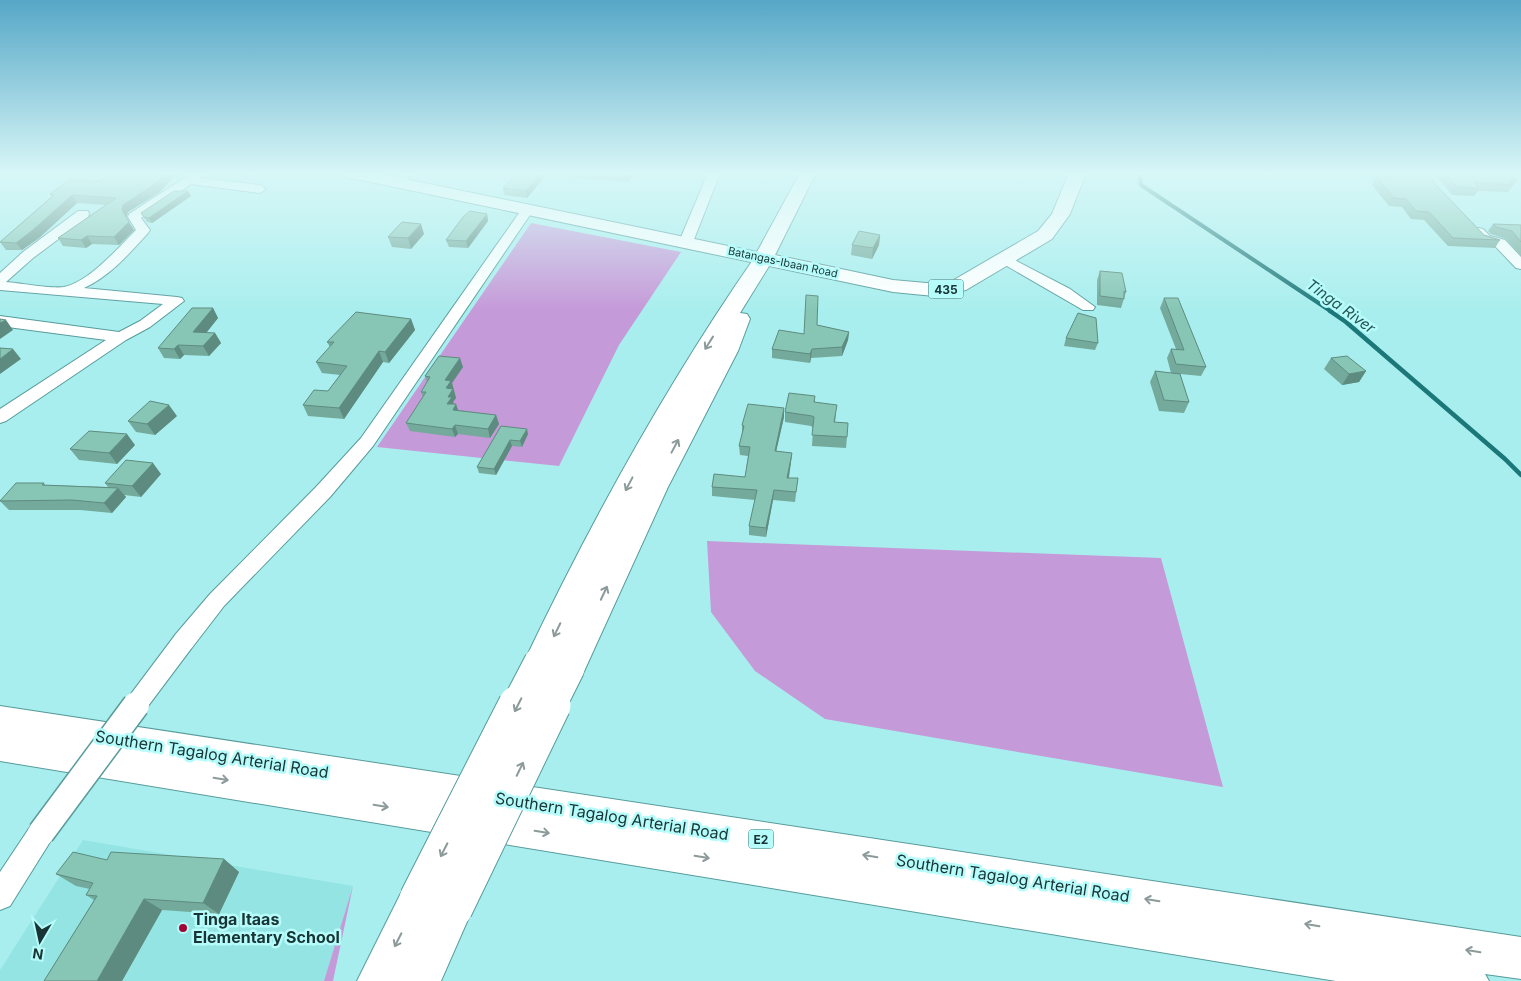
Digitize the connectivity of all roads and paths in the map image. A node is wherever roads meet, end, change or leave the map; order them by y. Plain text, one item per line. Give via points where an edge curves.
1 (77, 219) edge
2 (135, 219) edge
3 (521, 219) edge
4 (575, 219) edge
5 (695, 219) edge
6 (784, 219) edge
7 (1059, 219) edge
8 (1472, 225) edge
9 (686, 242) junction
10 (764, 258) junction
11 (1005, 260) junction
12 (1521, 265) edge
13 (0, 280) edge
14 (0, 286) edge
15 (66, 291) junction
16 (1088, 307) dead end
17 (0, 321) edge
18 (122, 337) junction
19 (0, 417) edge
20 (0, 722) edge
21 (0, 744) edge
22 (0, 896) edge
23 (436, 904) junction
24 (1521, 958) edge
25 (378, 981) edge
26 (419, 981) edge
27 (1467, 981) edge

1 - 13 street
2 - 15 street via 143,230 119,256 92,279
3 - 22 street, bridge via 367,442 323,492 217,600 183,642 41,833
4 - 9 main road, Batangas-Ibaan Road / 435
5 - 9 street
6 - 10 main road
7 - 11 main road, Batangas-Ibaan Road / 435 via 1034,243
8 - 12 street via 1485,239 1500,242
9 - 10 main road, Batangas-Ibaan Road / 435
10 - 11 main road, Batangas-Ibaan Road / 435 via 926,290 959,286
10 - 23 main road, bridge via 726,351 555,665
11 - 16 street
14 - 15 street
15 - 18 street via 177,300
17 - 18 street
18 - 19 street
24 -> 20 main road, Southern Tagalog Arterial Road / E2
21 -> 27 main road, Southern Tagalog Arterial Road / E2
23 -> 25 main road
23 - 26 main road via 432,948

